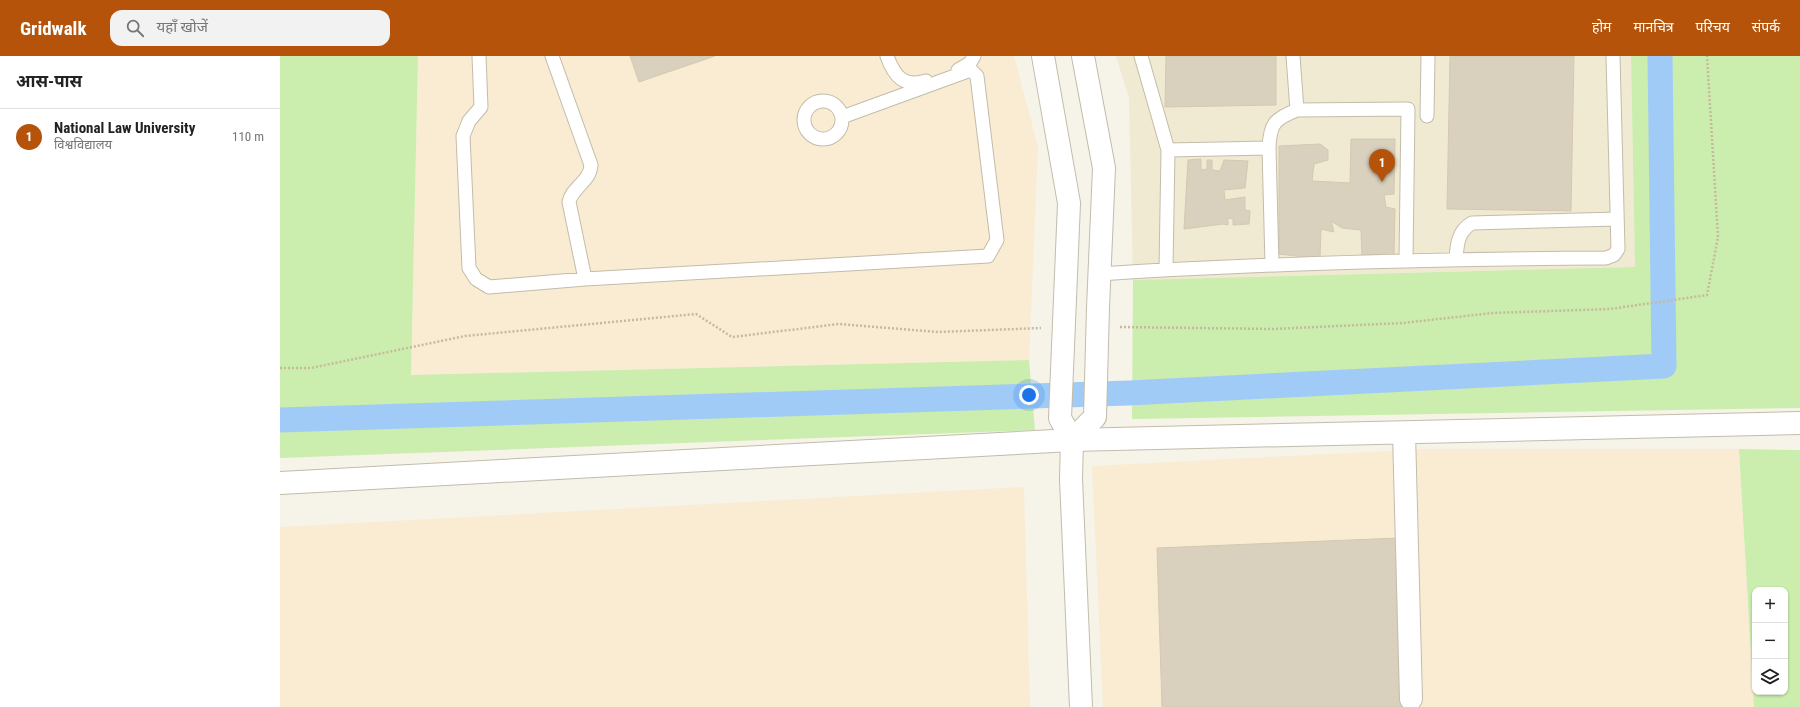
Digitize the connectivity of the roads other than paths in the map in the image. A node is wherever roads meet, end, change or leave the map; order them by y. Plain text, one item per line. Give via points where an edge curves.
1 (479, 56) edge
2 (552, 56) edge
3 (887, 56) edge
4 (974, 56) edge
5 (1043, 56) edge
6 (1083, 56) edge
7 (1141, 56) edge
8 (1293, 56) edge
9 (1428, 56) edge
10 (1612, 56) edge
11 (1297, 110) junction
12 (842, 116) dead end
13 (1427, 116) dead end
14 (1269, 148) junction
15 (1168, 150) junction
16 (1617, 219) junction
17 (1456, 259) junction
18 (1406, 260) junction
19 (1272, 264) junction
20 (1166, 269) junction
21 (1099, 274) junction
22 (584, 279) junction
23 (1800, 423) edge
24 (1404, 433) junction
25 (1072, 440) junction
26 (280, 483) edge
27 (1411, 699) dead end
28 (1081, 707) edge

1 - 22 lane via 481,107 469,122 464,136 469,268 476,279 489,287
2 - 22 lane via 591,165 588,177 570,196 569,202
3 - 4 lane via 895,74 913,84 964,68
5 - 25 street via 1069,203 1060,418
6 - 21 street via 1104,168
7 - 15 lane
8 - 11 lane
9 - 13 lane
10 - 16 lane
11 - 14 lane via 1275,122 1270,130
11 - 18 lane via 1408,109
12 - 22 lane via 971,70 977,76 998,240 988,256
14 - 15 lane
14 - 19 lane
15 - 20 lane
16 - 17 lane via 1472,223 1462,232
16 - 17 lane via 1618,249 1614,255 1606,258
17 - 18 lane
18 - 19 lane
19 - 20 lane
20 - 21 lane
21 - 25 street via 1096,417
23 - 24 street
24 - 25 street
24 - 27 street
25 - 26 street
25 - 28 street via 1071,479

